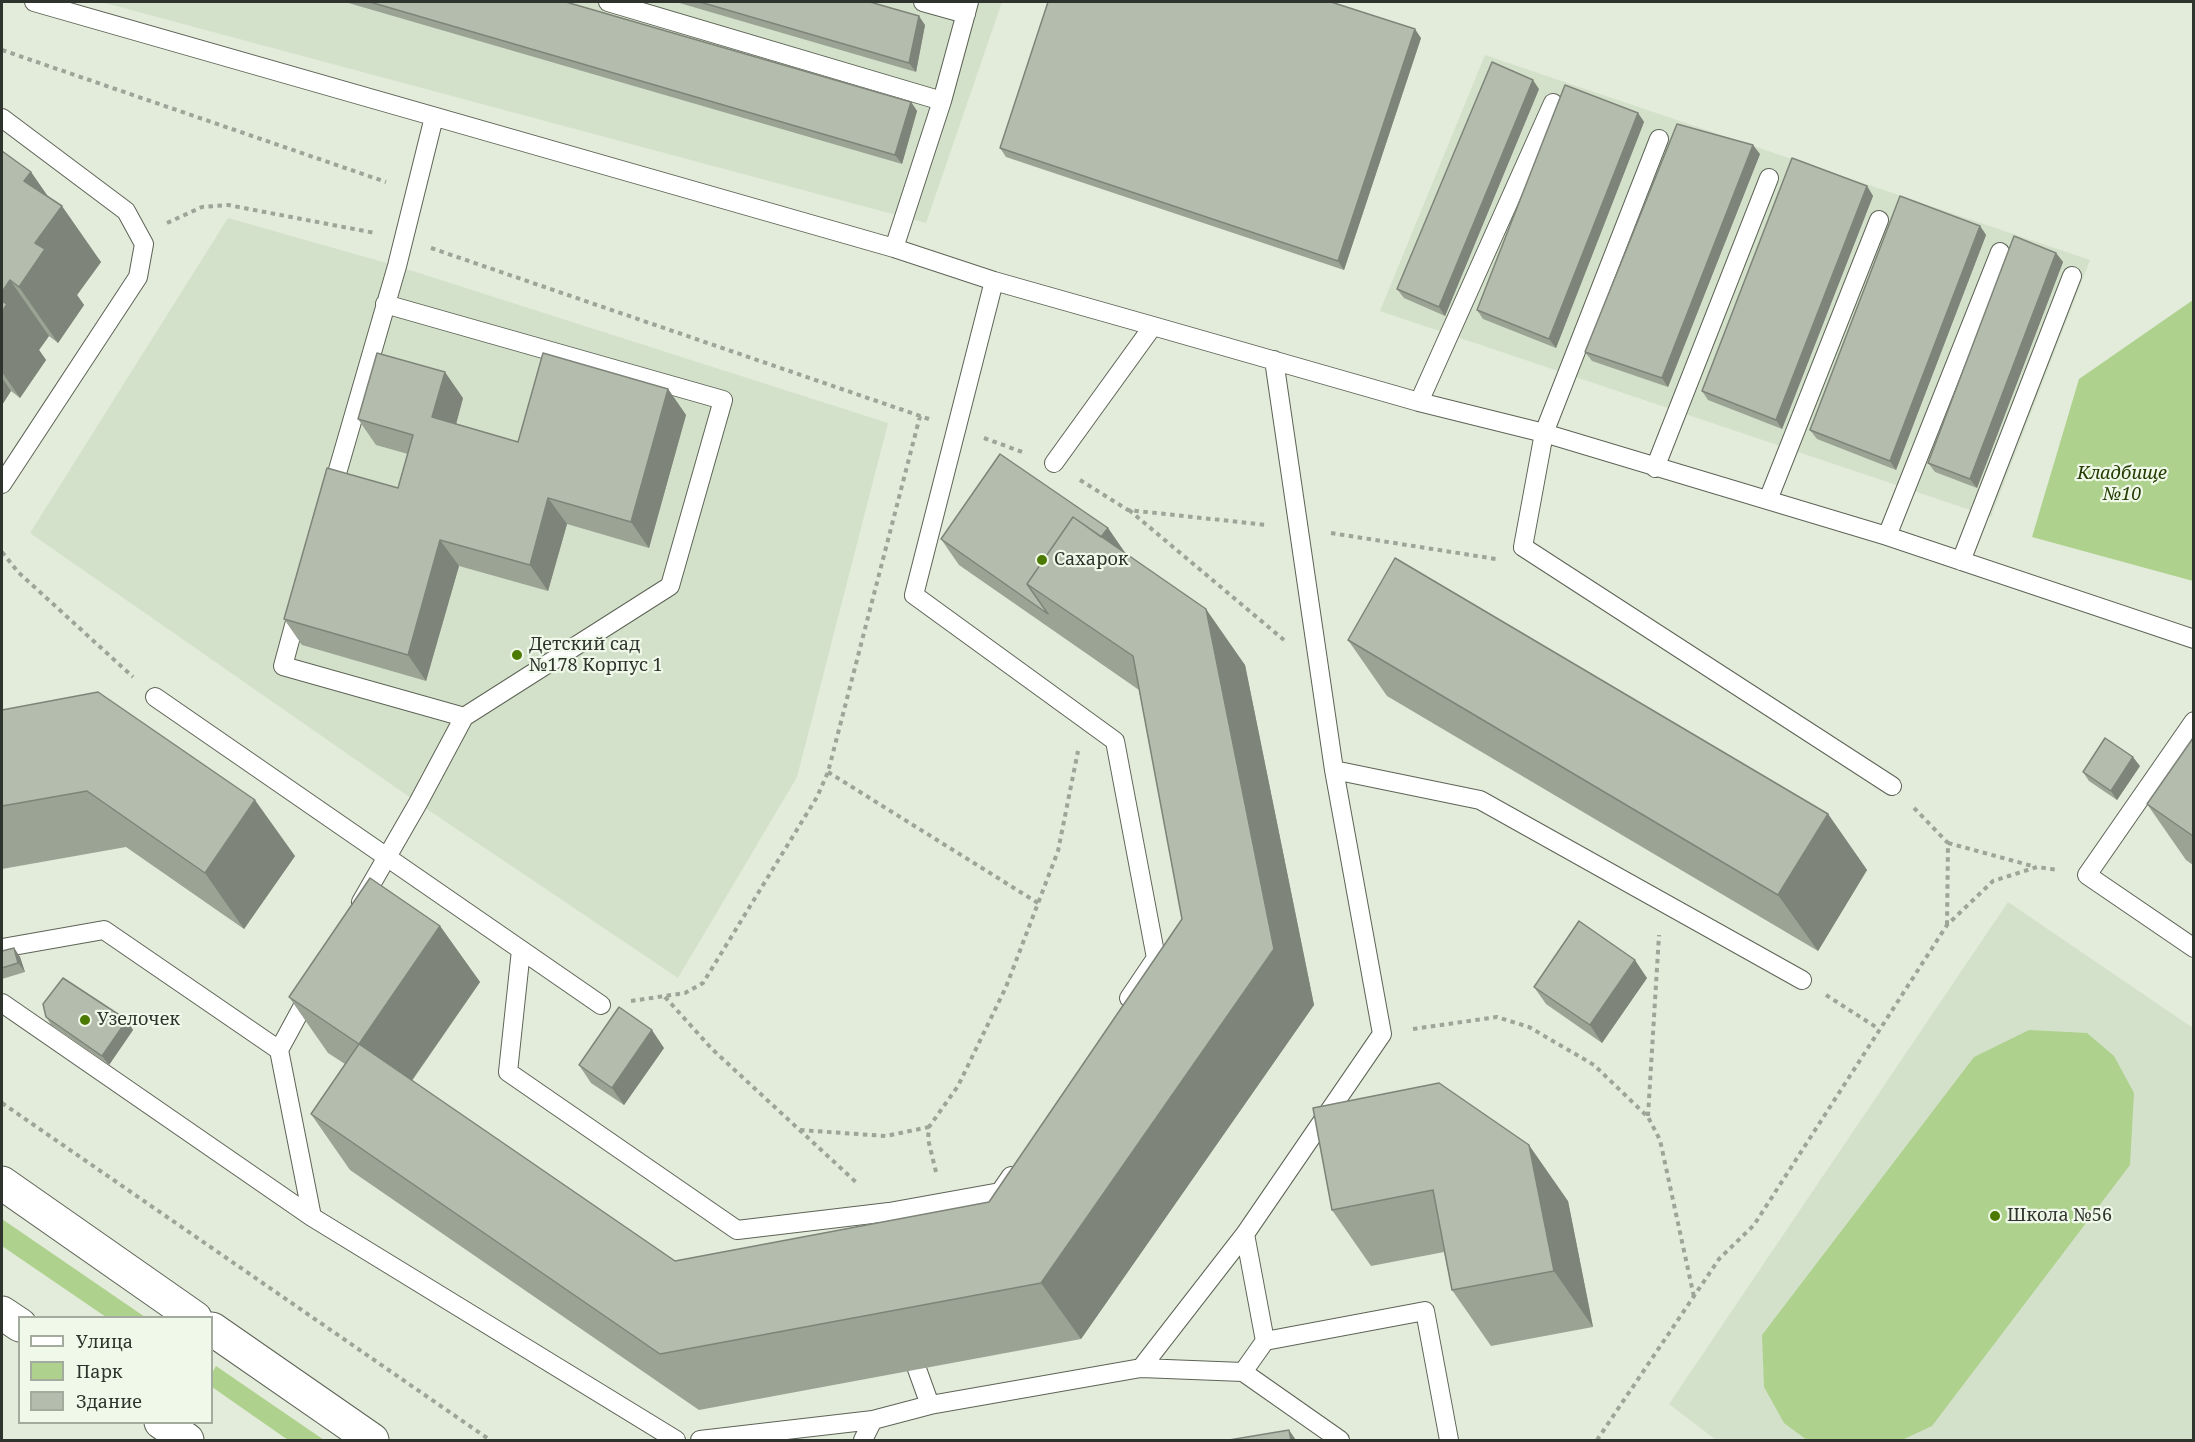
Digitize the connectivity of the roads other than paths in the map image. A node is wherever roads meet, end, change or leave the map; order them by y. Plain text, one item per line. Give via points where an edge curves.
1 (34, 2) edge
2 (608, 2) edge
3 (923, 2) edge
4 (968, 8) edge
5 (942, 101) junction
6 (1553, 103) dead end
7 (434, 117) junction
8 (2, 118) edge
9 (1659, 139) dead end
10 (1769, 178) dead end
11 (1879, 220) dead end
12 (894, 248) junction
13 (2000, 252) dead end
14 (2072, 276) dead end
15 (994, 281) junction
16 (385, 304) junction
17 (1152, 326) junction
18 (1274, 360) junction
19 (1419, 402) junction
20 (1544, 433) junction
21 (1054, 463) road end
22 (1655, 468) junction
23 (2, 484) edge
24 (1768, 500) junction
25 (327, 508) edge
26 (1887, 536) junction
27 (1961, 561) junction
28 (305, 587) edge
29 (2193, 639) edge
30 (155, 697) road end
31 (464, 717) junction
32 (2193, 721) edge
33 (1334, 770) junction
34 (1892, 786) road end
35 (386, 857) junction
36 (352, 918) edge
37 (2, 948) edge
38 (2193, 948) edge
39 (520, 950) junction
40 (318, 979) edge
41 (1802, 980) road end
42 (2, 1003) edge
43 (601, 1005) road end
44 (1117, 1017) edge
45 (279, 1050) junction
46 (1020, 1163) edge
47 (2, 1183) edge
48 (889, 1212) junction
49 (312, 1217) junction
50 (1245, 1234) junction
51 (897, 1259) edge
52 (2, 1313) edge
53 (194, 1316) edge
54 (18, 1324) edge
55 (213, 1330) edge
56 (1265, 1341) junction
57 (1141, 1368) junction
58 (917, 1369) edge
59 (1243, 1372) junction
60 (930, 1405) junction
61 (873, 1420) junction
62 (164, 1424) edge
63 (187, 1440) edge
64 (372, 1440) edge
65 (676, 1440) edge
66 (700, 1440) edge
67 (863, 1440) edge
68 (1340, 1440) edge
69 (1449, 1440) edge

1 - 7 lane
2 - 5 lane
3 - 4 lane
4 - 5 lane
5 - 12 lane
6 - 19 lane
7 - 12 lane
7 - 16 lane
8 - 23 lane via 126,211 144,243 138,277
9 - 20 lane
10 - 22 lane
11 - 24 lane
12 - 15 lane
13 - 26 lane
14 - 27 lane
15 - 17 lane
15 - 44 lane via 914,595 1114,741 1155,958
16 - 25 lane
16 - 31 lane via 723,400 670,586
17 - 18 lane
17 - 21 lane
18 - 19 lane
18 - 33 lane
19 - 20 lane
20 - 22 lane
20 - 34 lane via 1523,547
22 - 24 lane
24 - 26 lane
26 - 27 lane
27 - 29 lane
28 - 31 lane via 283,666
30 - 35 lane
31 - 35 lane
32 - 38 lane via 2087,875
33 - 41 lane via 1480,800
33 - 50 lane via 1382,1034
35 - 36 lane
35 - 39 lane
37 - 45 lane via 104,930
39 - 43 lane
39 - 48 lane via 508,1072 737,1230
40 - 45 lane
42 - 49 lane
45 - 49 lane
46 - 48 lane via 1000,1192
47 - 53 main road
48 - 51 lane
49 - 65 lane
50 - 56 lane
50 - 57 lane
52 - 54 main road
55 - 64 main road
56 - 59 lane
56 - 69 lane via 1425,1311
57 - 59 lane
57 - 60 lane
58 - 60 lane
59 - 68 lane
60 - 61 lane
61 - 66 lane
61 - 67 lane
62 - 63 main road

